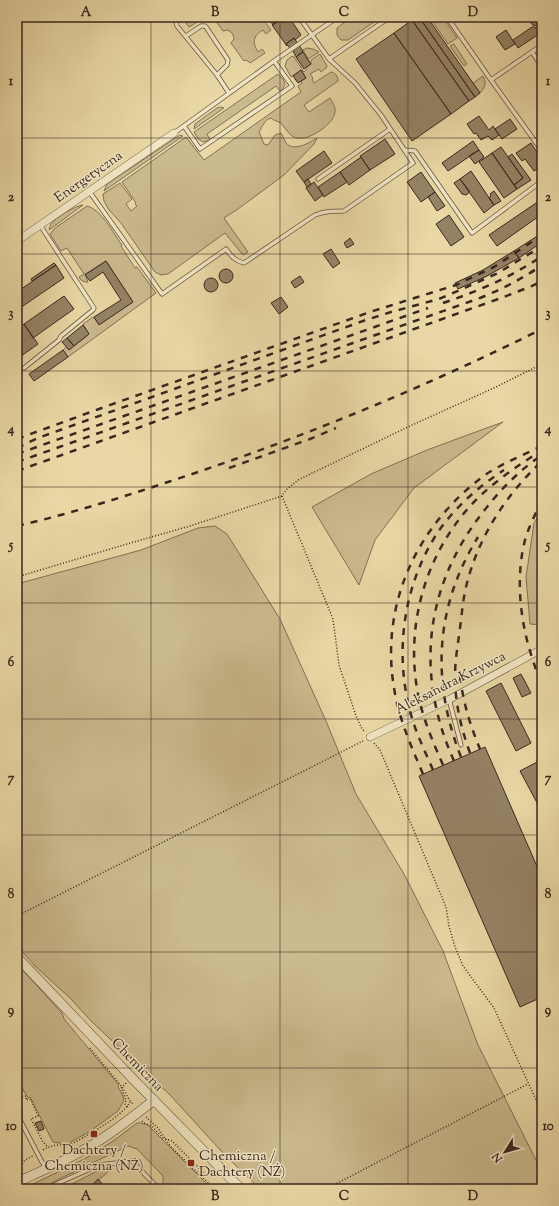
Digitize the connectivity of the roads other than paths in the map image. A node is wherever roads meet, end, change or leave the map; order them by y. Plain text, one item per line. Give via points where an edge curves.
1 (174, 17) edge
2 (299, 17) edge
3 (338, 17) edge
4 (390, 17) edge
5 (447, 17) edge
6 (312, 35) junction
7 (186, 36) junction
8 (542, 45) edge
9 (532, 52) junction
10 (329, 60) junction
11 (274, 61) junction
12 (542, 67) edge
13 (217, 75) junction
14 (491, 80) junction
15 (229, 93) junction
16 (184, 126) junction
17 (390, 128) junction
18 (174, 133) joint
19 (404, 150) junction
20 (542, 151) edge
21 (318, 180) dead end
22 (542, 181) edge
23 (89, 191) junction
24 (40, 225) junction
25 (17, 241) edge
26 (24, 368) dead end
27 (542, 650) edge
28 (449, 699) junction
29 (370, 737) road end
30 (462, 745) dead end
31 (17, 957) edge
32 (154, 1100) junction
33 (17, 1102) edge
34 (22, 1124) junction
35 (17, 1126) edge
36 (47, 1168) junction
37 (17, 1182) edge
38 (45, 1189) edge
39 (159, 1189) edge
40 (241, 1189) edge

1 - 7 lane
2 - 6 lane
3 - 6 lane
4 - 10 lane
5 - 14 lane
6 - 10 lane
6 - 11 lane
7 - 13 lane
7 - 13 lane via 201,26 206,27 228,60 227,65
8 - 9 lane
9 - 12 lane
9 - 14 lane
10 - 17 lane via 355,83
11 - 15 lane
11 - 16 lane via 292,86 200,149
13 - 15 lane
14 - 20 lane
15 - 16 lane
16 - 18 lane
17 - 19 lane
17 - 21 lane
18 - 23 street, Energetyczna
19 - 22 lane via 415,151 472,233
19 - 23 lane via 413,163 344,211 335,210 315,215 244,263 233,258 226,249 162,294
23 - 24 street, Energetyczna
24 - 25 street, Energetyczna
24 - 26 lane via 94,308
27 - 28 street, Aleksandra Krzywca
28 - 29 street, Aleksandra Krzywca
28 - 30 lane
31 - 32 street, Chemiczna
32 - 36 street via 91,1146
32 - 40 street, Chemiczna
33 - 34 lane
34 - 35 lane
34 - 36 lane
36 - 37 street
38 - 39 lane via 99,1165 132,1161

